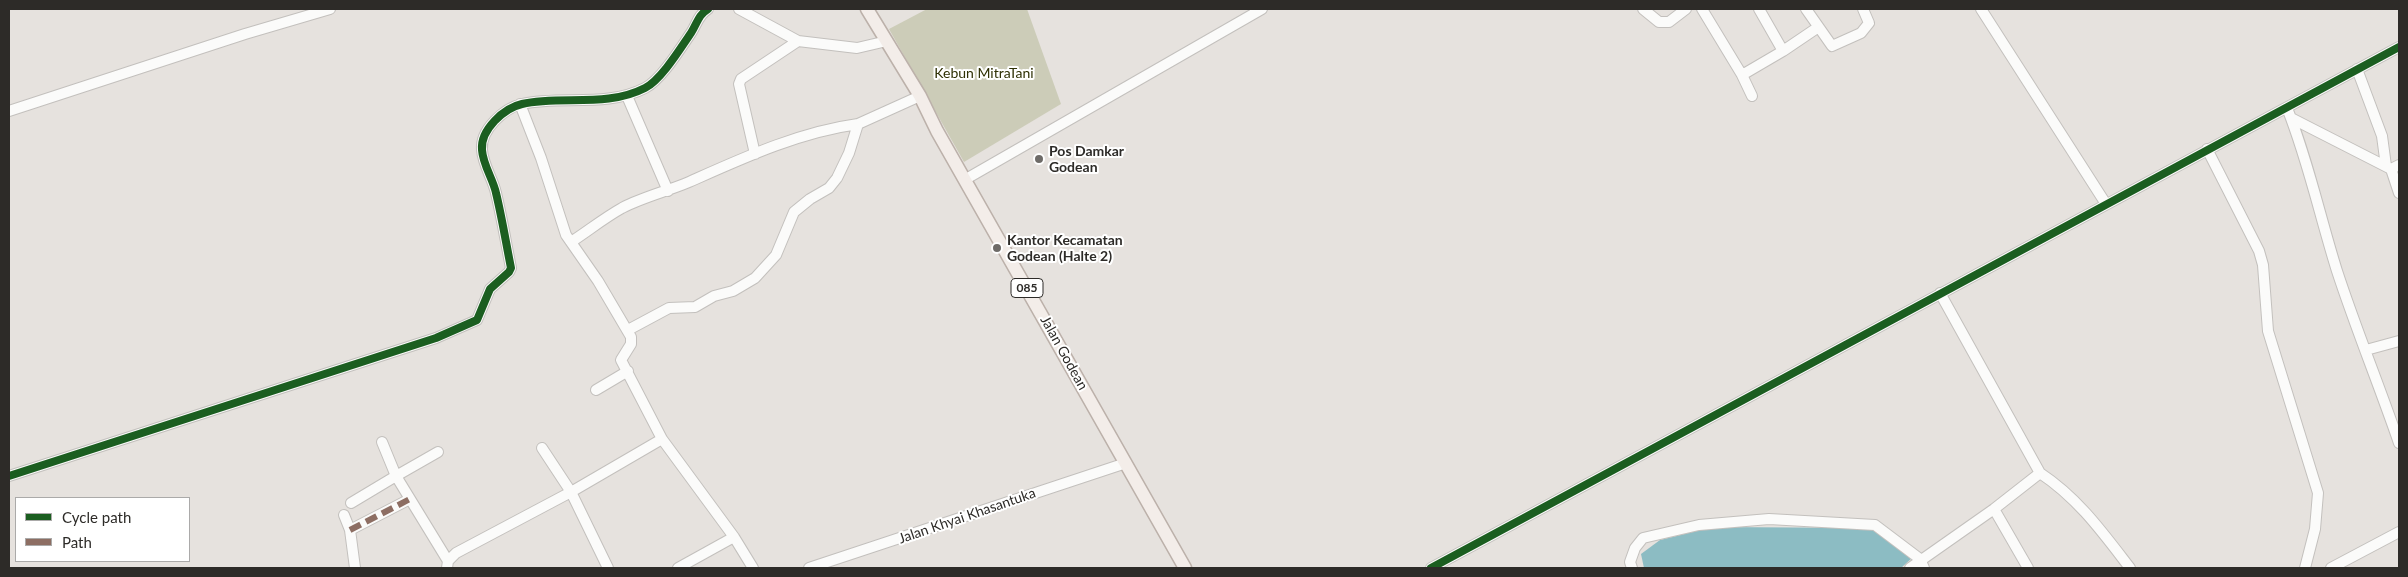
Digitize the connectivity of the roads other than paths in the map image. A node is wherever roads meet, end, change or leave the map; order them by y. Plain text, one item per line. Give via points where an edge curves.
1 (330, 9) edge
2 (708, 9) edge
3 (739, 9) edge
4 (867, 9) edge
5 (1262, 9) edge
6 (1643, 9) edge
7 (1686, 9) edge
8 (1702, 9) edge
9 (1759, 9) edge
10 (1806, 9) edge
11 (1863, 9) edge
12 (1981, 9) edge
13 (1818, 28) junction
14 (798, 41) junction
15 (887, 41) junction
16 (2399, 47) edge
17 (1783, 51) junction
18 (2357, 70) junction
19 (1742, 75) junction
20 (627, 96) junction
21 (920, 96) junction
22 (1752, 96) dead end
23 (520, 104) junction
24 (2286, 108) junction
25 (9, 111) edge
26 (2291, 118) junction
27 (858, 124) junction
28 (2207, 149) junction
29 (755, 154) junction
30 (2392, 167) edge
31 (966, 179) junction
32 (668, 191) junction
33 (2399, 193) edge
34 (2106, 204) junction
35 (571, 242) junction
36 (1940, 293) junction
37 (628, 330) junction
38 (2399, 341) edge
39 (2366, 350) junction
40 (628, 372) junction
41 (596, 390) dead end
42 (662, 439) junction
43 (382, 442) dead end
44 (2399, 442) edge
45 (542, 448) dead end
46 (438, 452) dead end
47 (1126, 463) junction
48 (2040, 473) junction
49 (9, 476) edge
50 (396, 476) junction
51 (571, 492) junction
52 (410, 499) junction
53 (351, 503) dead end
54 (1994, 509) junction
55 (344, 515) dead end
56 (350, 530) junction
57 (2399, 532) edge
58 (734, 537) junction
59 (450, 564) edge
60 (1922, 564) edge
61 (355, 568) edge
62 (608, 568) edge
63 (678, 568) edge
64 (753, 568) edge
65 (809, 568) edge
66 (1185, 568) edge
67 (1431, 568) edge
68 (1632, 568) edge
69 (1910, 568) edge
70 (2028, 568) edge
71 (2130, 568) edge
72 (2305, 568) edge
73 (2331, 568) edge

1 - 25 street
2 - 20 street via 699,16 692,32 660,75 647,87
3 - 14 street
4 - 15 main road, Jalan Godean / 085
5 - 31 street
6 - 7 street via 1659,22 1669,22
8 - 19 street
9 - 17 street
10 - 13 street
11 - 13 street via 1869,23 1861,33 1832,46
12 - 34 street
13 - 17 street
14 - 15 street via 857,48
14 - 29 street via 741,79 739,84
15 - 21 main road, Jalan Godean / 085
16 - 18 street
17 - 19 street
18 - 24 street
18 - 30 street
19 - 22 street
20 - 23 street
20 - 32 street
21 - 27 street
21 - 31 main road, Jalan Godean / 085
23 - 35 street
23 - 49 street via 499,117 487,130 482,146 496,192 511,268 490,288 480,317 436,338
24 - 26 street
24 - 28 street
26 - 30 street
26 - 39 street via 2338,273
27 - 29 street via 788,141
27 - 37 street via 837,178 829,188 794,212 776,255 755,278 734,291 714,296 695,307 669,308
28 - 34 street
28 - 72 street via 2263,265 2268,331 2318,493 2316,529
29 - 32 street
30 - 33 street
31 - 47 main road, Jalan Godean / 085
32 - 35 street via 623,208
34 - 36 street
35 - 37 street
36 - 48 street
36 - 67 street
37 - 40 street via 632,342 621,359
38 - 39 street
39 - 44 street
40 - 41 street
40 - 42 street
42 - 51 street
42 - 58 street
43 - 50 street
45 - 51 street
46 - 50 street
47 - 65 street, Jalan Khyai Khasantuka
47 - 66 main road, Jalan Godean / 085
48 - 54 street
48 - 71 street via 2078,502
50 - 52 street
50 - 53 street
51 - 59 street
51 - 62 street
52 - 56 street
52 - 59 street
54 - 60 street
54 - 70 street
55 - 56 street
56 - 61 street
57 - 73 street
58 - 63 street
58 - 64 street
60 - 68 street via 1875,525 1769,519 1699,524 1643,538 1635,548 1630,562
60 - 69 street

